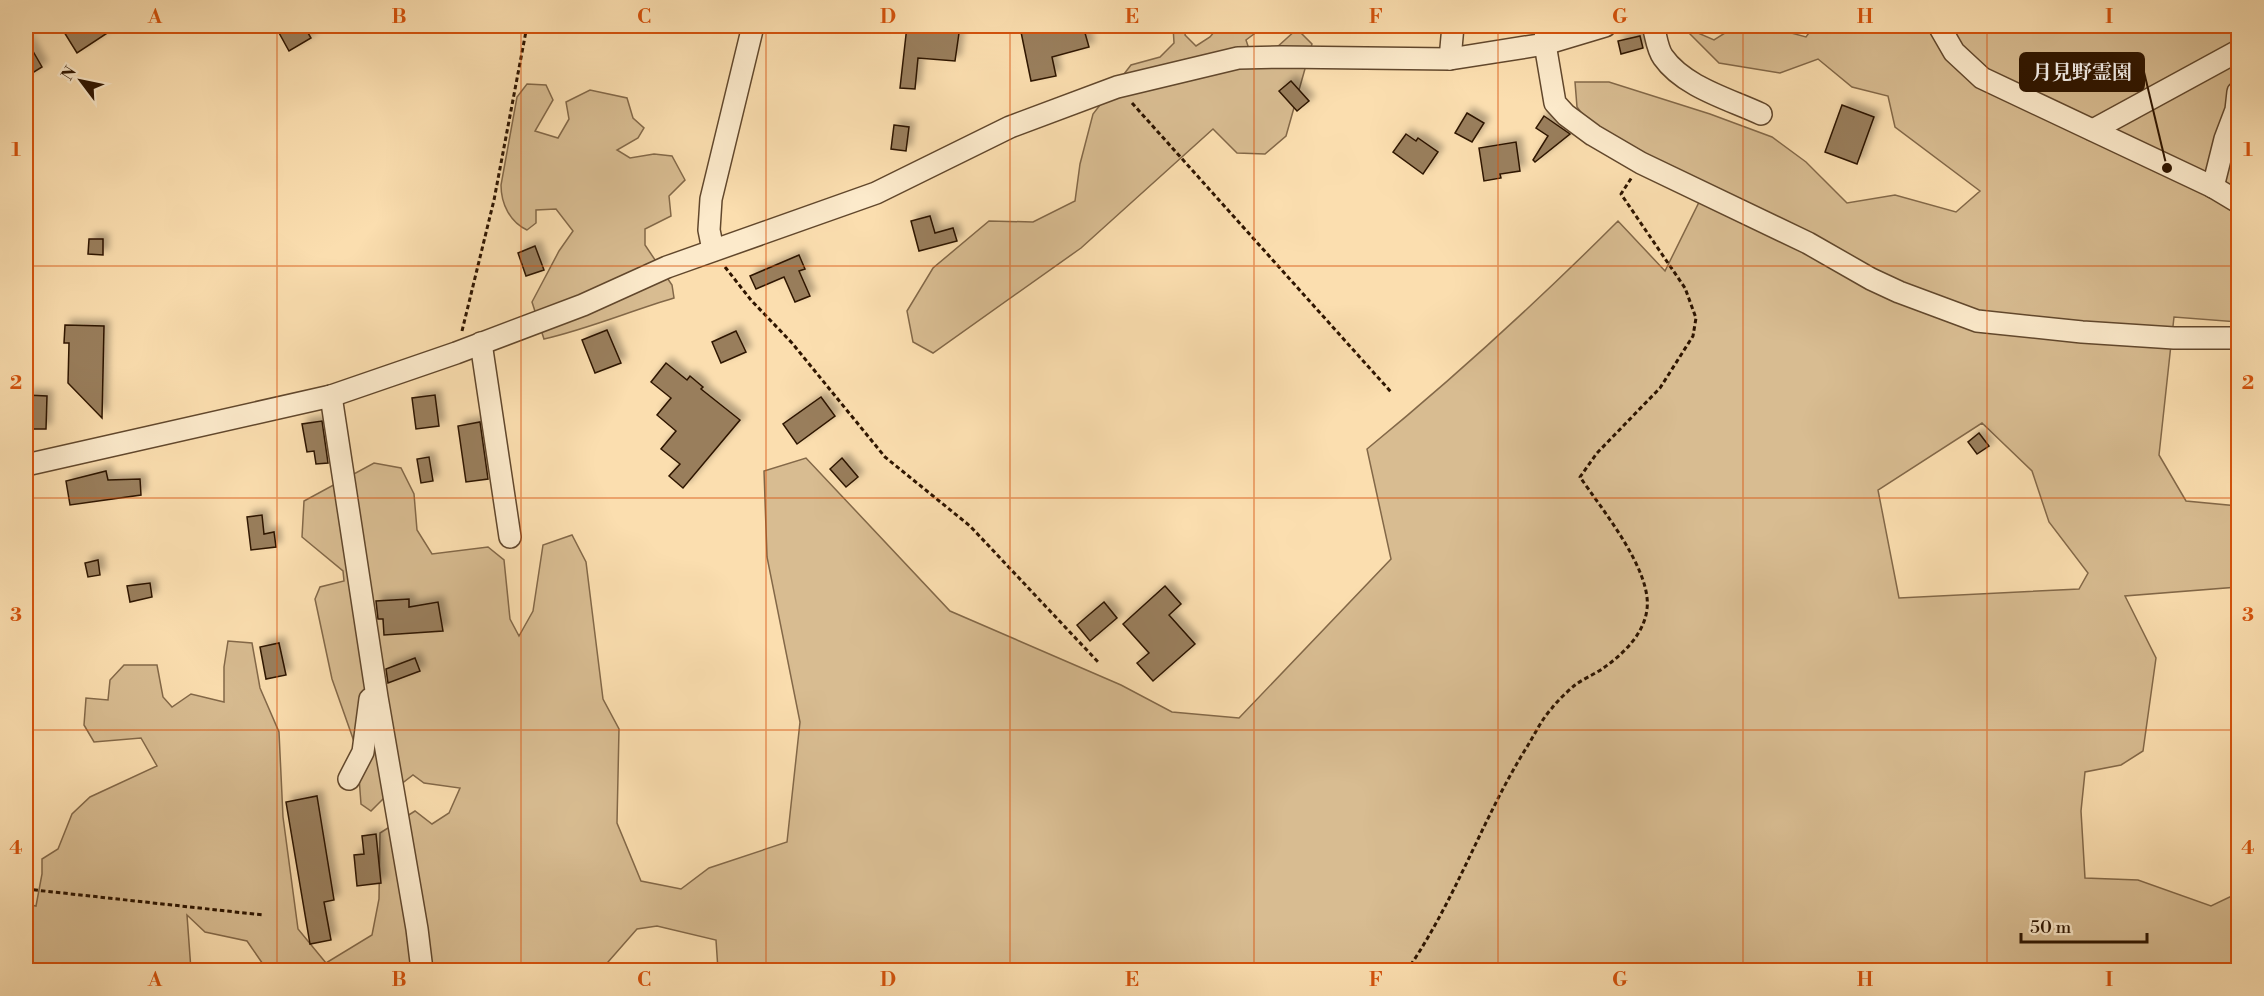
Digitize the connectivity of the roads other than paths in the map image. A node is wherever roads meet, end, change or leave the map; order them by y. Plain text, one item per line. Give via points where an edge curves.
1 (753, 26) edge
2 (1454, 26) edge
3 (1605, 26) edge
4 (1653, 26) edge
5 (1939, 26) edge
6 (1545, 35) edge
7 (2238, 51) edge
8 (1450, 58) junction
9 (2238, 92) edge
10 (1761, 114) dead end
11 (2093, 130) junction
12 (2213, 187) junction
13 (2238, 202) edge
14 (713, 250) junction
15 (2238, 338) edge
16 (482, 343) junction
17 (331, 396) junction
18 (26, 465) edge
19 (510, 537) dead end
20 (373, 674) junction
21 (349, 779) dead end
22 (422, 970) edge

1 - 14 street via 711,199 709,230
2 - 8 street
3 - 6 street
4 - 10 street via 1661,55 1677,72
5 - 11 street via 1954,52 1982,78
6 - 8 street
6 - 15 street via 1555,102 1593,135 1880,283 1977,321 2174,338
7 - 11 street
8 - 14 street via 1238,58 1117,87 1010,127 876,193
9 - 12 street
11 - 12 street
12 - 13 street
14 - 16 street
16 - 17 street
16 - 19 street
17 - 18 street
17 - 20 street
20 - 21 street via 363,752
20 - 22 street

